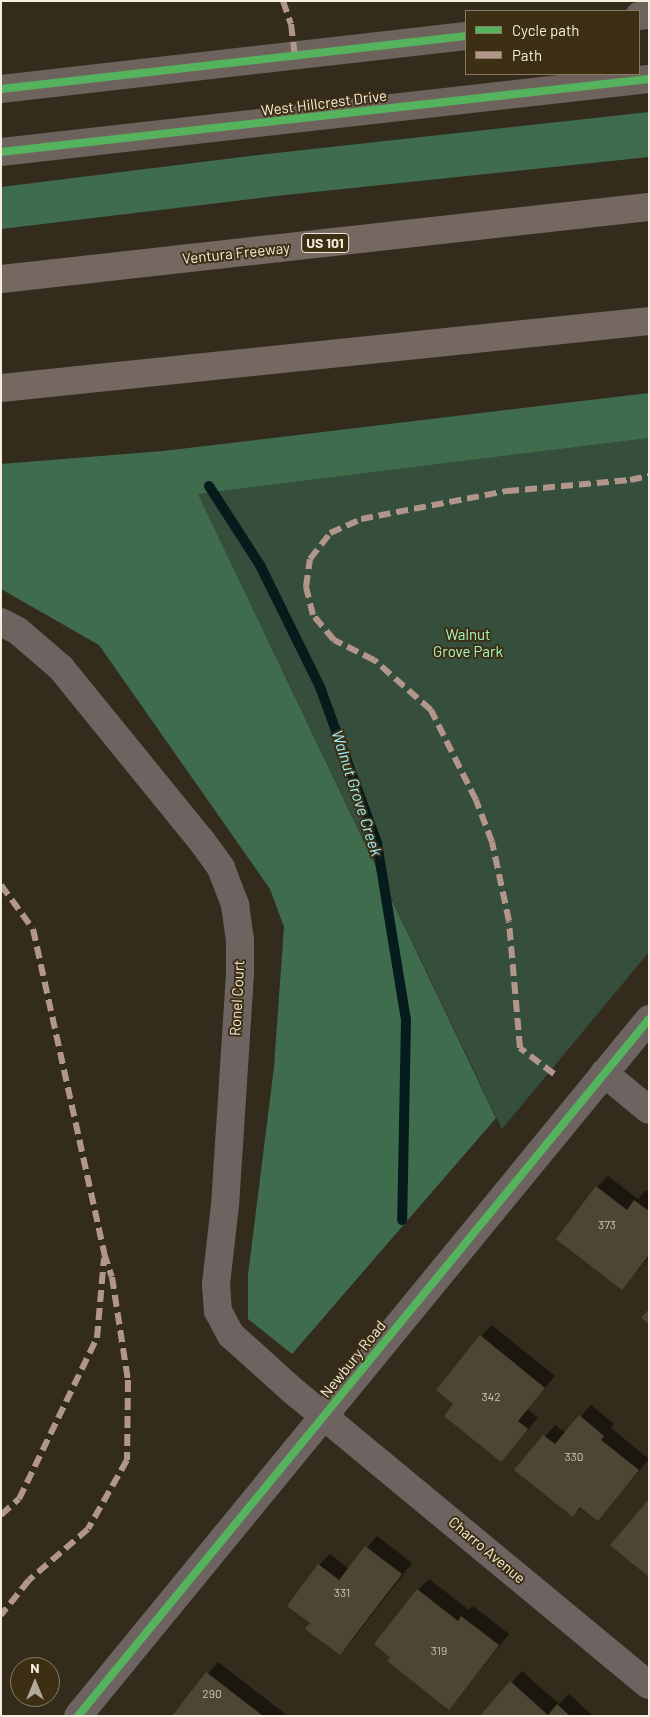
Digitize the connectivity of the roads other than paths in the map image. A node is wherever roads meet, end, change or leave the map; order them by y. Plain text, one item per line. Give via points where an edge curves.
1 (465, 36) edge
2 (649, 79) edge
3 (1, 89) edge
4 (1, 152) edge
5 (649, 207) edge
6 (1, 279) edge
7 (649, 321) edge
8 (1, 388) edge
9 (1, 622) edge
10 (649, 1019) edge
11 (604, 1073) junction
12 (649, 1110) edge
13 (325, 1416) junction
14 (649, 1685) edge
15 (78, 1716) edge

1 - 3 main road
2 - 4 main road, West Hillcrest Drive
5 - 6 highway, Ventura Freeway / US 101
7 - 8 highway
9 - 13 street, Ronel Court via 18,631 61,668 221,868 235,905 240,939 240,974 225,1205 216,1284 218,1311 231,1335
10 - 11 street, Newbury Road
11 - 12 street
11 - 13 street, Newbury Road
13 - 14 street, Charro Avenue
13 - 15 street, Newbury Road

